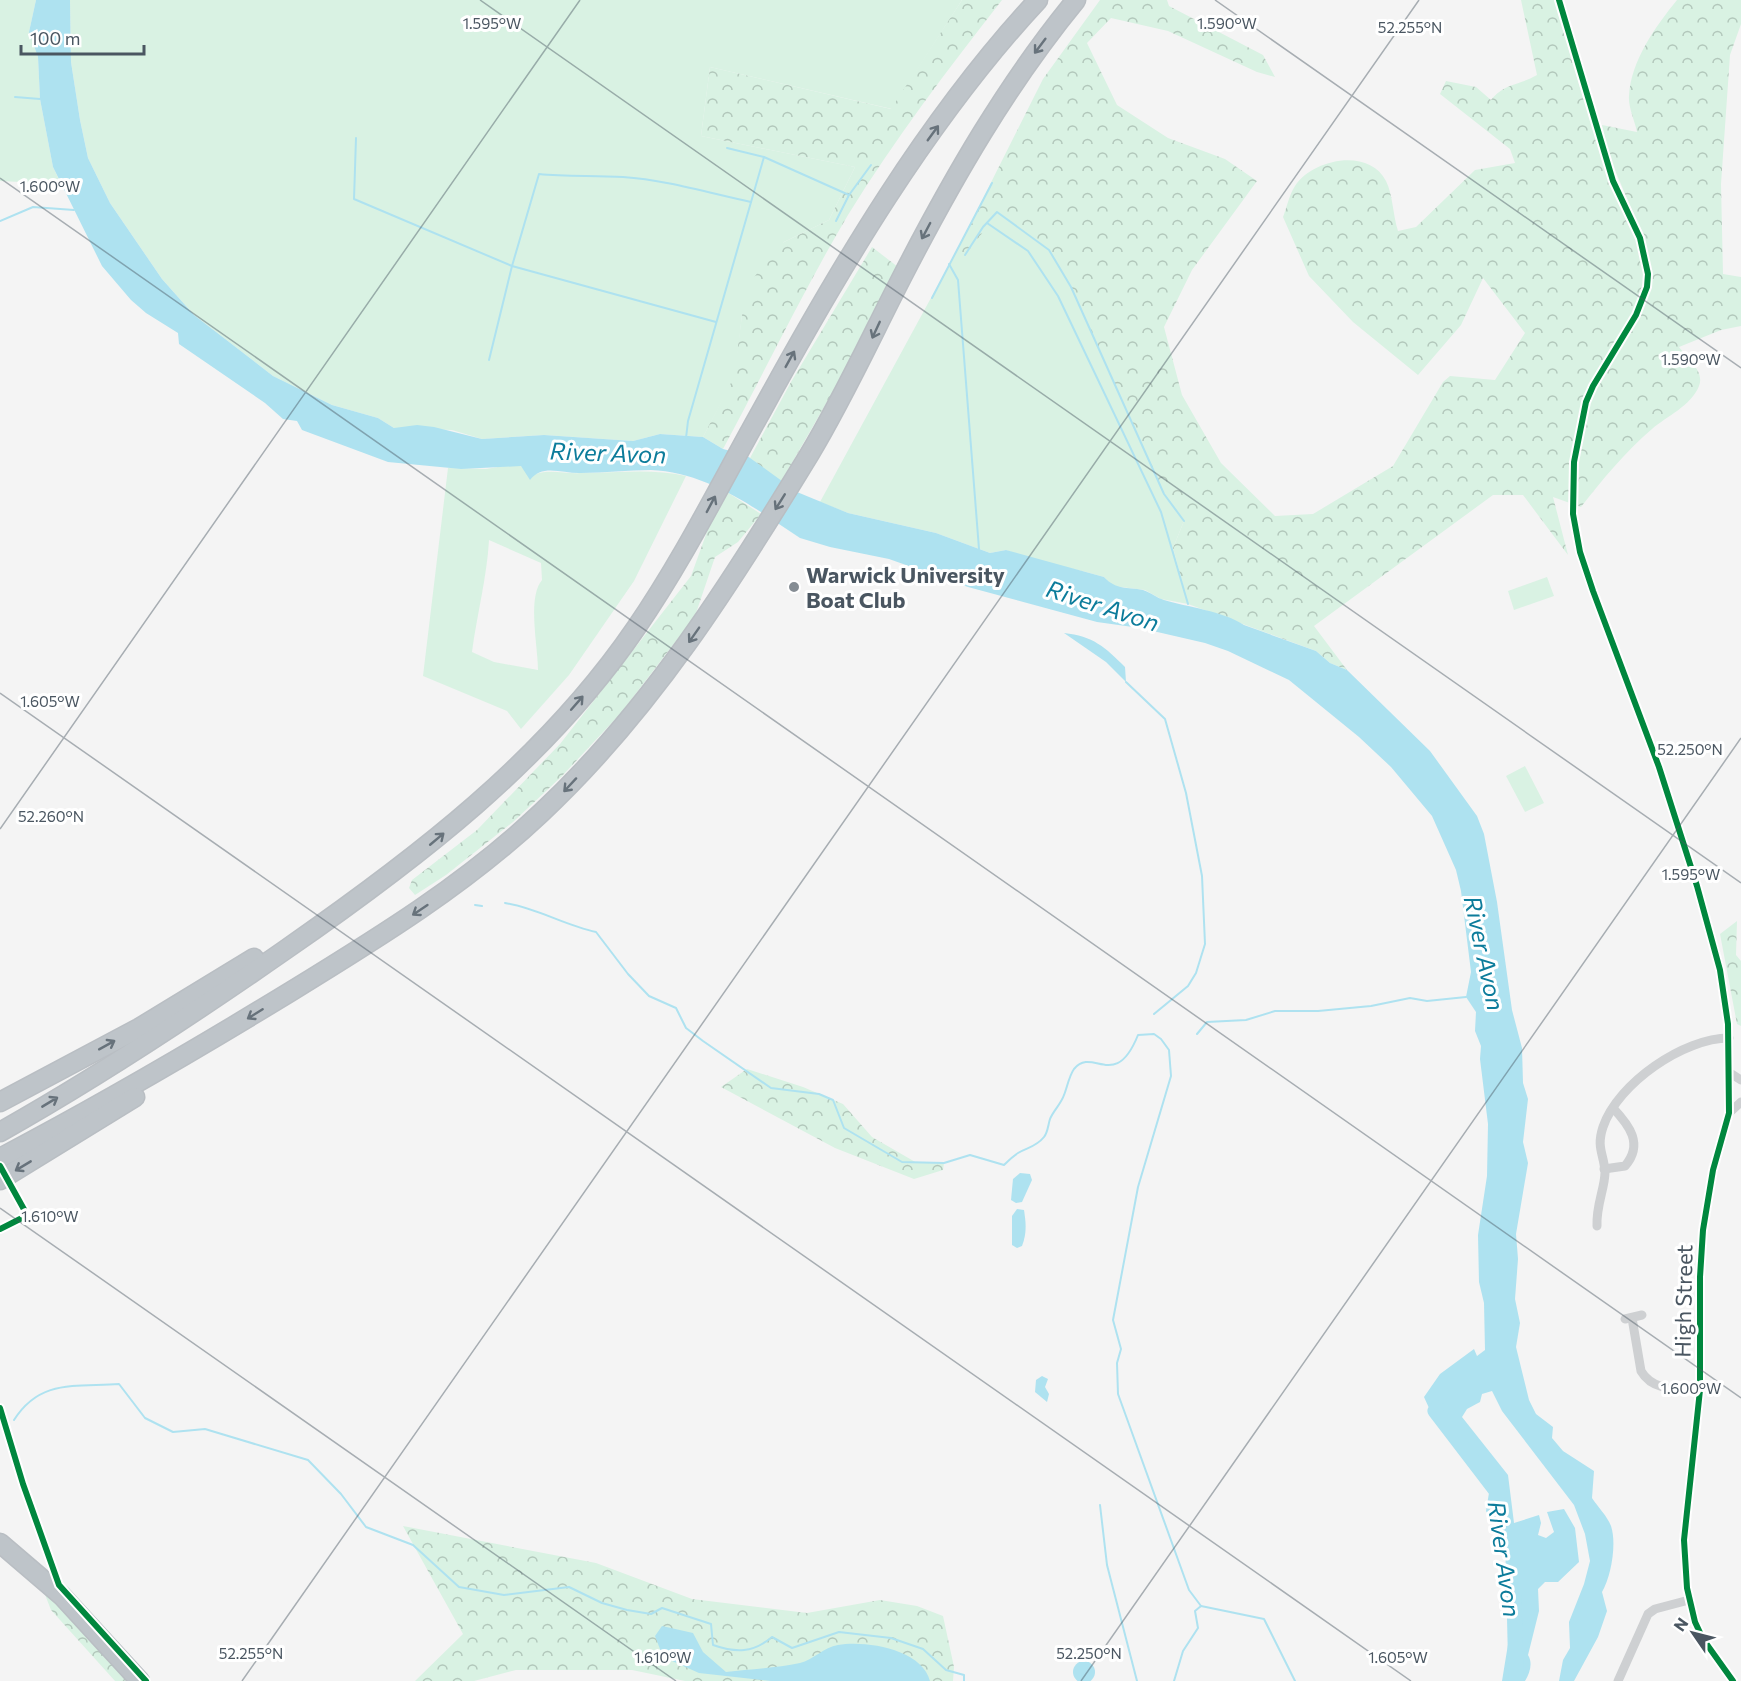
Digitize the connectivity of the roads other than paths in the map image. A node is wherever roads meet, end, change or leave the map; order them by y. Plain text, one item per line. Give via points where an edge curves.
1 (1076, 0) edge
2 (1084, 0) edge
3 (1559, 0) edge
4 (1034, 4) edge
5 (1058, 22) junction
6 (348, 906) junction
7 (230, 1029) junction
8 (1729, 1038) junction
9 (1730, 1073) junction
10 (1741, 1080) edge
11 (0, 1102) edge
12 (1741, 1102) edge
13 (1613, 1108) junction
14 (1729, 1113) junction
15 (0, 1132) edge
16 (0, 1158) edge
17 (1604, 1169) junction
18 (0, 1180) edge
19 (1597, 1226) dead end
20 (1633, 1317) dead end
21 (1700, 1390) junction
22 (0, 1543) edge
23 (1689, 1600) junction
24 (140, 1681) edge
25 (1618, 1681) edge
26 (1733, 1681) edge

1 - 5 highway
2 - 5 highway
3 - 8 street, High Street via 1614,181 1644,249 1648,274 1636,315 1586,402 1574,462 1573,514 1593,591 1659,767 1697,886 1720,970
6 -> 4 highway via 433,843 500,783 555,729 635,630 683,555 849,255 990,56
5 -> 7 highway via 1016,80 952,184 811,453 727,587 627,722 521,832 418,912
11 -> 6 highway via 139,1028 316,917
15 -> 6 highway via 204,1007
7 - 16 highway
7 -> 18 highway via 184,1065
8 - 9 street, High Street
8 - 13 street via 1700,1042 1674,1055 1641,1078
9 - 10 street
9 - 14 street, High Street
12 - 14 street
13 - 17 street via 1601,1137 1599,1151
13 - 17 street via 1632,1130 1634,1146 1625,1166
14 - 21 street, High Street via 1713,1170 1703,1230
17 - 19 street
20 - 21 street via 1645,1377 1656,1385
21 - 23 street, High Street via 1685,1527
22 - 24 highway via 62,1596
23 - 25 street via 1648,1614
23 - 26 street, High Street via 1699,1631

